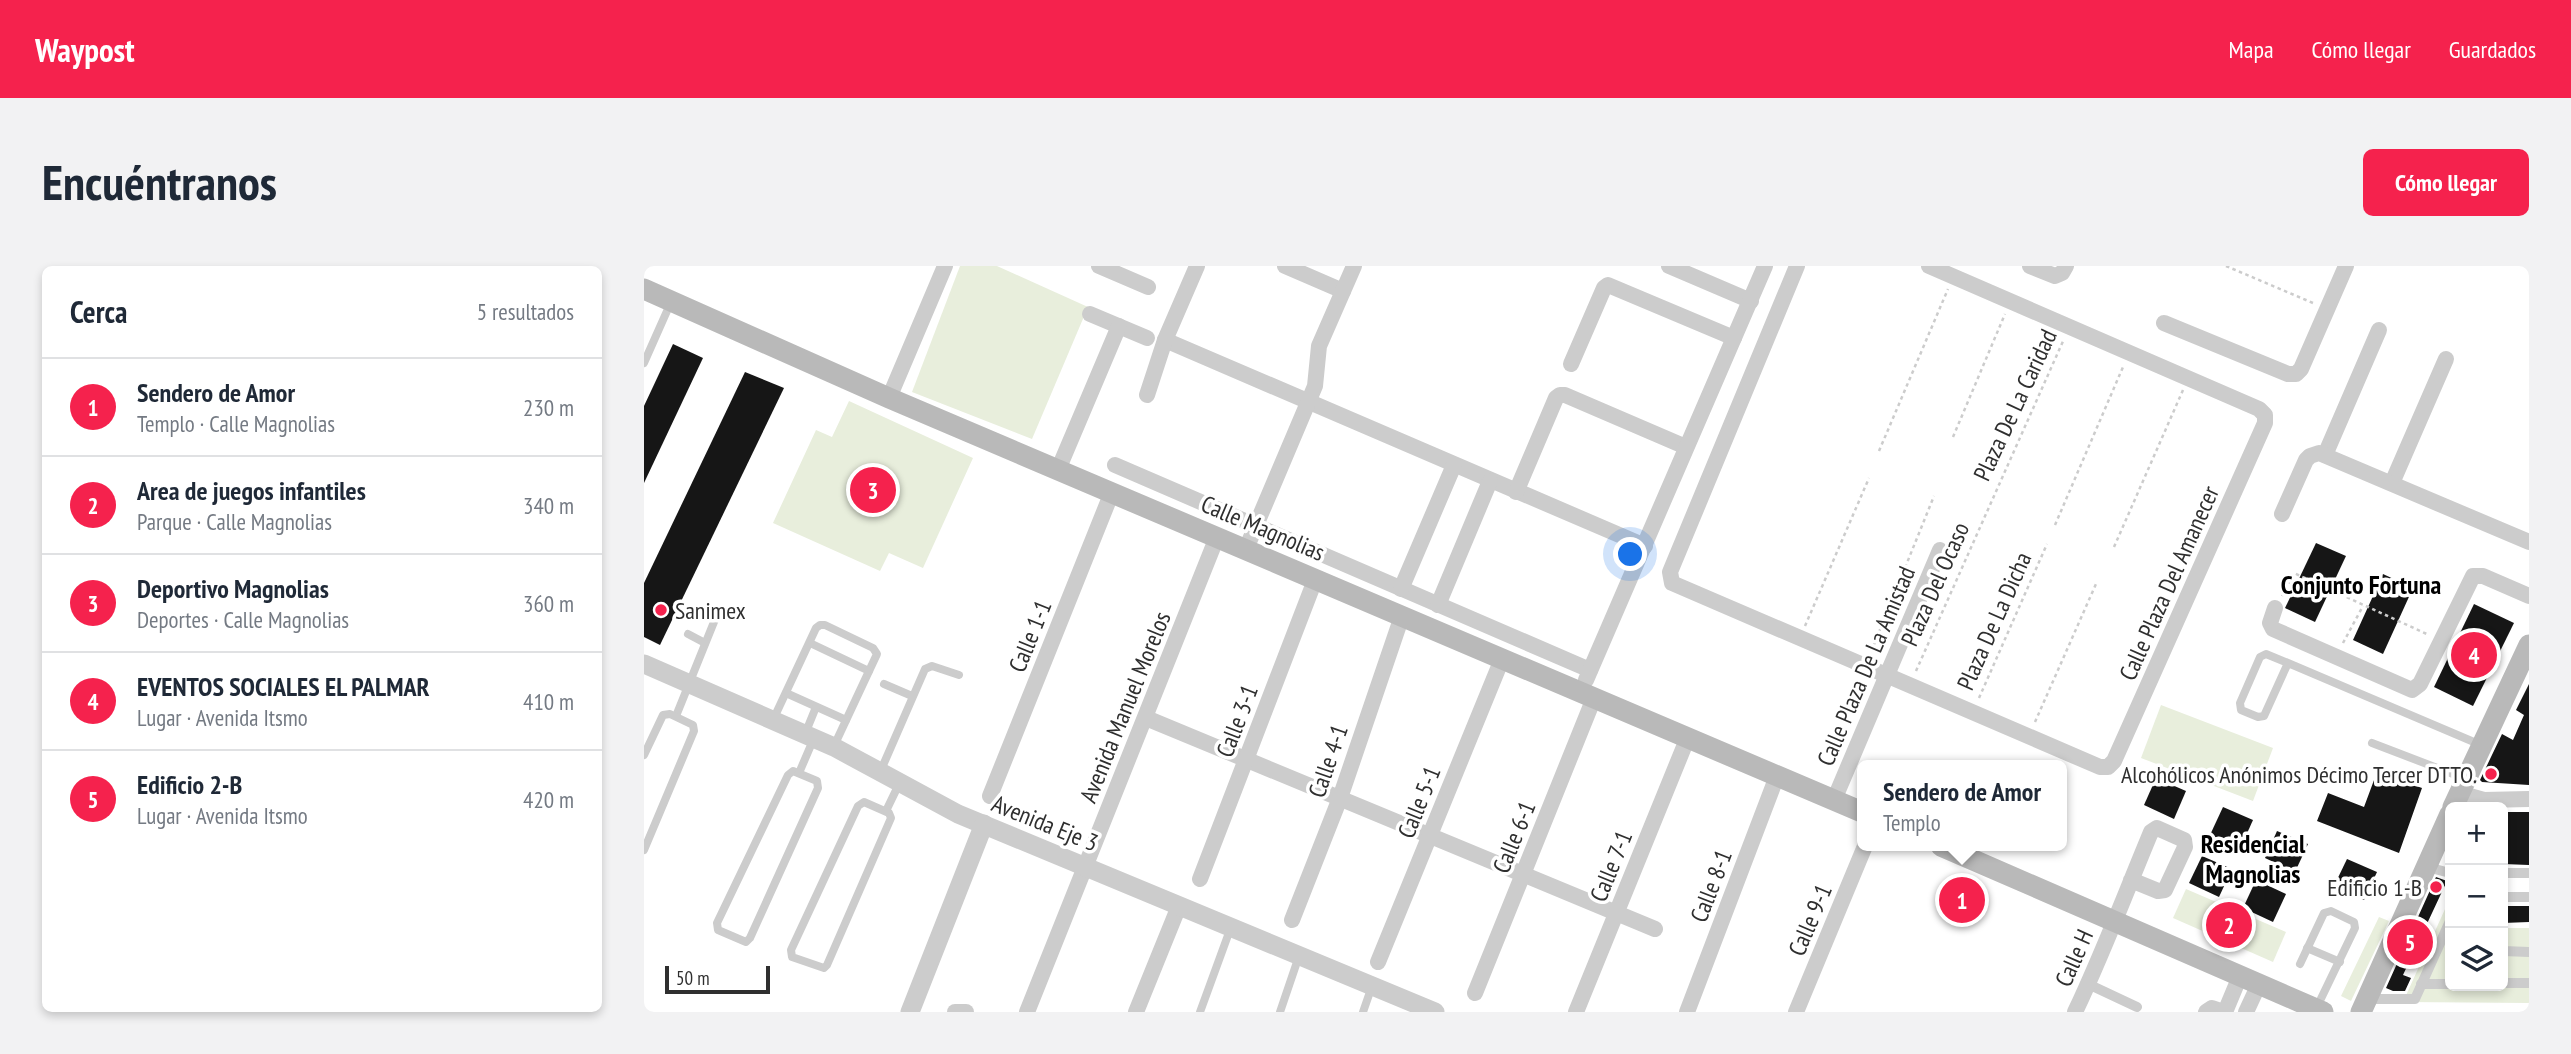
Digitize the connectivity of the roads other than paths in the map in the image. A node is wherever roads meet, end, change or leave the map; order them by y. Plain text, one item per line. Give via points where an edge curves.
1 (945, 266) edge
2 (1100, 266) edge
3 (1197, 266) edge
4 (1285, 266) edge
5 (1354, 266) edge
6 (1669, 266) edge
7 (1765, 266) edge
8 (1797, 266) edge
9 (1929, 266) edge
10 (2030, 266) edge
11 (2066, 266) edge
12 (2346, 266) edge
13 (1148, 287) dead end
14 (644, 289) edge
15 (1343, 291) junction
16 (671, 301) junction
17 (1751, 301) junction
18 (1090, 314) dead end
19 (2164, 323) dead end
20 (1119, 326) junction
21 (2379, 330) dead end
22 (1147, 338) dead end
23 (1734, 338) junction
24 (1165, 340) junction
25 (2446, 359) dead end
26 (644, 363) edge
27 (1571, 364) dead end
28 (1147, 395) dead end
29 (889, 398) junction
30 (1308, 402) junction
31 (1686, 447) junction
32 (2325, 454) junction
33 (1115, 465) dead end
34 (1454, 465) junction
35 (1058, 470) junction
36 (1490, 481) junction
37 (2392, 483) junction
38 (1112, 492) junction
39 (1516, 492) junction
40 (2282, 514) dead end
41 (1256, 526) junction
42 (1217, 537) junction
43 (2529, 542) edge
44 (1645, 546) junction
45 (1246, 550) junction
46 (1940, 550) dead end
47 (1315, 580) junction
48 (1401, 589) junction
49 (2529, 596) edge
50 (1438, 605) junction
51 (2276, 608) road end
52 (1402, 616) junction
53 (716, 617) dead end
54 (688, 634) dead end
55 (705, 643) junction
56 (810, 643) junction
57 (2529, 645) edge
58 (1502, 659) junction
59 (2288, 663) junction
60 (644, 664) edge
61 (1590, 670) junction
62 (869, 671) junction
63 (1887, 673) junction
64 (959, 676) dead end
65 (689, 683) junction
66 (884, 684) dead end
67 (786, 694) junction
68 (1588, 695) junction
69 (912, 696) junction
70 (816, 707) junction
71 (676, 716) junction
72 (1146, 718) junction
73 (773, 720) junction
74 (846, 720) junction
75 (809, 736) junction
76 (1688, 737) junction
77 (2372, 743) dead end
78 (2481, 745) junction
79 (834, 747) junction
80 (644, 755) edge
81 (1247, 759) junction
82 (881, 770) junction
83 (799, 773) junction
84 (1777, 776) junction
85 (900, 781) junction
86 (2460, 793) edge
87 (990, 796) dead end
88 (1340, 798) junction
89 (2529, 799) edge
90 (1834, 800) junction
91 (1857, 810) edge
92 (886, 811) junction
93 (985, 824) junction
94 (2445, 826) edge
95 (1430, 836) junction
96 (644, 850) edge
97 (1863, 851) edge
98 (1952, 851) edge
99 (1086, 866) junction
100 (2427, 867) junction
101 (2445, 872) edge
102 (2508, 873) edge
103 (2529, 873) edge
104 (1523, 876) junction
105 (1200, 879) dead end
106 (2131, 880) junction
107 (2508, 897) edge
108 (2529, 897) edge
109 (1178, 906) junction
110 (1617, 913) junction
111 (1292, 920) dead end
112 (2115, 922) junction
113 (1231, 927) junction
114 (2447, 928) edge
115 (1655, 929) dead end
116 (2308, 948) junction
117 (2438, 948) junction
118 (2445, 948) edge
119 (2508, 951) edge
120 (2529, 952) edge
121 (1299, 956) junction
122 (1378, 961) dead end
123 (2340, 961) junction
124 (2300, 964) dead end
125 (2250, 980) junction
126 (2529, 983) edge
127 (2088, 984) junction
128 (2445, 984) edge
129 (2508, 984) edge
130 (2421, 985) junction
131 (1372, 986) junction
132 (1475, 993) dead end
133 (2395, 1000) junction
134 (2364, 1005) edge
135 (2137, 1007) dead end
136 (2320, 1011) edge
137 (909, 1012) edge
138 (955, 1012) edge
139 (966, 1012) edge
140 (1027, 1012) edge
141 (1136, 1012) edge
142 (1200, 1012) edge
143 (1280, 1012) edge
144 (1363, 1012) edge
145 (1435, 1012) edge
146 (1576, 1012) edge
147 (1687, 1012) edge
148 (1796, 1012) edge
149 (2075, 1012) edge
150 (2207, 1012) edge
151 (2225, 1012) edge
152 (2246, 1012) edge
153 (2396, 1012) edge

1 - 29 street
2 - 13 street
3 - 24 street
4 - 15 street
5 - 15 street
6 - 17 street
7 - 17 street, Calle 6-1
8 - 63 street via 1669,575 1675,585
9 - 63 street, Calle Plaza Del Amanecer via 2189,377 2265,415 2108,767
10 - 11 street via 2055,276
12 - 19 street via 2301,369 2292,375
14 - 16 main road, Calle Magnolias
15 - 30 street via 1319,346 1317,380
16 - 26 lane
16 - 29 main road, Calle Magnolias
17 - 23 street, Calle 6-1
18 - 20 street
20 - 22 street
20 - 35 street
21 - 32 street
23 - 27 street via 1608,285
23 - 31 street, Calle 6-1
24 - 28 street
24 - 30 street
25 - 37 street
29 - 35 main road, Calle Magnolias
30 - 34 street
30 - 41 street
31 - 39 street via 1560,395
31 - 44 street, Calle 6-1
32 - 37 street
32 - 40 street via 2306,460
33 - 41 street
34 - 36 street
34 - 48 street
35 - 38 main road, Calle Magnolias
36 - 39 street
36 - 50 street
37 - 43 street
38 - 42 main road, Calle Magnolias
38 - 87 street, Calle 1-1
39 - 44 street
41 - 45 street
41 - 48 street
42 - 45 main road, Calle Magnolias
42 - 72 street, Avenida Manuel Morelos
44 - 61 street, Calle 6-1
45 - 47 main road, Calle Magnolias
46 - 63 street, Calle Plaza De La Amistad
47 - 52 main road, Calle Magnolias
47 - 81 street, Calle 3-1
48 - 50 street
49 - 51 street via 2476,575 2415,690 2273,629 2270,623
50 - 61 street
52 - 58 main road, Calle Magnolias
52 - 88 street, Calle 4-1
53 - 55 lane
54 - 55 lane
55 - 65 lane
56 - 62 lane
56 - 62 lane via 822,625 873,648 877,654
56 - 67 lane
57 - 78 main road
58 - 68 main road, Calle Magnolias
58 - 95 street, Calle 5-1
59 - 59 lane via 2268,654 2261,656 2241,710 2264,716
59 - 78 lane
60 - 65 street, Avenida Eje 3
61 - 68 street, Calle 6-1
62 - 74 lane
63 - 90 street, Calle Plaza De La Amistad
64 - 69 lane via 928,667
65 - 71 lane
65 - 73 street, Avenida Eje 3
66 - 69 lane
67 - 70 lane
67 - 73 lane
68 - 76 main road, Calle Magnolias
68 - 104 street, Calle 6-1
69 - 82 lane
70 - 74 lane
70 - 75 lane
71 - 80 lane via 663,715
71 - 96 lane via 693,725 694,731
72 - 81 street
72 - 99 street, Avenida Manuel Morelos
73 - 75 street, Avenida Eje 3
74 - 79 lane
75 - 79 street, Avenida Eje 3
75 - 83 lane
76 - 84 main road, Calle Magnolias
76 - 110 street, Calle 7-1
77 - 86 lane
78 - 86 main road
79 - 82 street, Avenida Eje 3
81 - 88 street
81 - 105 street, Calle 3-1
82 - 85 street, Avenida Eje 3
83 - 83 lane via 788,775 717,923 718,930 741,941 750,938 818,788 817,781
84 - 90 main road, Calle Magnolias
84 - 147 street, Calle 8-1
85 - 92 lane
85 - 93 street, Avenida Eje 3
86 - 89 street via 2484,800
88 - 95 street
88 - 111 street, Calle 4-1
90 - 91 main road, Calle Magnolias
92 - 92 lane via 864,802 858,806 791,950 794,958 822,969 827,965 891,818
93 - 99 street, Avenida Eje 3
93 - 137 street
94 - 100 main road
95 - 104 street
95 - 122 street, Calle 5-1
97 - 148 street, Calle 9-1
98 - 112 main road
99 - 109 street, Avenida Eje 3
99 - 140 street, Avenida Manuel Morelos
100 - 101 street
100 - 134 main road
102 - 103 street
104 - 110 street
104 - 132 street, Calle 6-1
106 - 106 street, Calle H via 2154,829 2185,842 2165,890
106 - 112 street, Calle H
107 - 108 street
109 - 113 street, Avenida Eje 3
109 - 141 street
110 - 115 street
110 - 146 street, Calle 7-1
112 - 125 main road
112 - 127 street, Calle H
113 - 121 street, Avenida Eje 3
113 - 142 lane
114 - 117 street
116 - 123 lane
116 - 123 lane via 2324,912 2342,916 2356,926
116 - 124 lane
117 - 118 street
117 - 130 street
119 - 120 street
121 - 131 street, Avenida Eje 3
121 - 143 lane
123 - 136 lane
125 - 136 main road
125 - 151 street
125 - 152 street
126 - 129 street
127 - 135 street
127 - 149 street, Calle H
128 - 130 street
130 - 133 street via 2414,999
131 - 144 lane
131 - 145 street, Avenida Eje 3
133 - 134 street
133 - 153 street
138 - 139 street
150 - 151 street via 2212,1008

